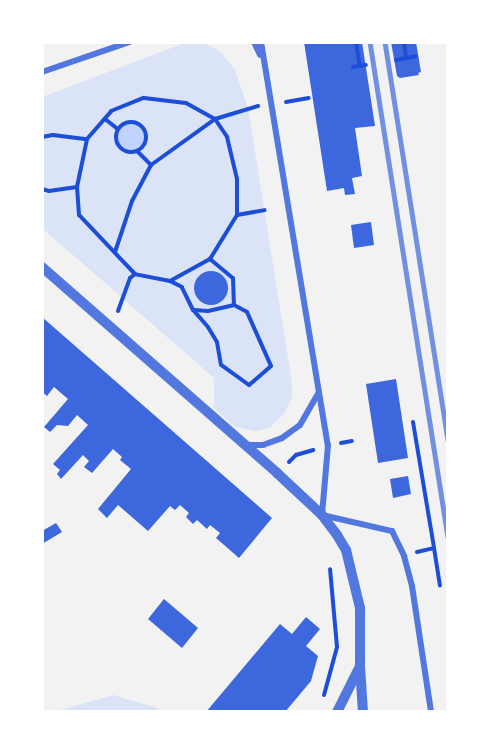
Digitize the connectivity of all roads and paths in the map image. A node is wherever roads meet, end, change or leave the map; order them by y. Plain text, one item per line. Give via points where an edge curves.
1 (129, 42) edge
2 (254, 42) edge
3 (261, 42) edge
4 (356, 42) edge
5 (404, 42) edge
6 (416, 56) dead end
7 (262, 58) junction
8 (406, 58) junction
9 (396, 60) dead end
10 (366, 65) dead end
11 (360, 66) junction
12 (353, 67) dead end
13 (42, 72) edge
14 (309, 98) dead end
15 (271, 105) junction
16 (105, 118) junction
17 (215, 119) junction
18 (118, 129) junction
19 (42, 137) edge
20 (87, 139) junction
21 (137, 151) junction
22 (151, 165) junction
23 (77, 187) junction
24 (42, 189) edge
25 (266, 210) dead end
26 (237, 215) junction
27 (115, 252) junction
28 (210, 259) junction
29 (42, 267) edge
30 (135, 274) junction
31 (170, 281) junction
32 (234, 305) junction
33 (193, 310) junction
34 (112, 329) junction
35 (320, 392) junction
36 (413, 422) dead end
37 (245, 446) junction
38 (322, 515) junction
39 (330, 569) dead end
40 (440, 586) dead end
41 (360, 666) junction
42 (321, 704) dead end
43 (337, 712) edge
44 (363, 712) edge
45 (431, 712) edge

1 - 13 street
2 - 7 street
3 - 7 street
4 - 11 path
5 - 8 path
6 - 8 path
7 - 15 street
8 - 9 path
10 - 11 path
11 - 12 path
14 - 15 path
15 - 17 path
15 - 35 street
16 - 17 path via 111,111 144,98 186,103
16 - 18 path
16 - 20 path
17 - 22 path
17 - 26 path via 227,137 237,179
18 - 21 path via 119,147 127,152
18 - 21 path via 131,122 144,129 146,139
19 - 20 path
20 - 23 path
21 - 22 path
22 - 27 path via 132,201
23 - 24 path
23 - 27 path via 79,215
25 - 26 path
26 - 28 path
27 - 30 path
28 - 31 path
28 - 32 path via 233,278
29 - 34 street
30 - 31 path
30 - 34 path
31 - 33 path via 182,287
32 - 33 path
32 - 33 path via 247,312 271,366 249,385 221,365 217,342
34 - 37 street
35 - 37 street via 300,425 282,438
35 - 38 street via 328,445
36 - 40 path
37 - 38 street
38 - 41 street via 346,550 354,575 360,608
38 - 45 street via 392,531 412,586
39 - 42 path via 337,647
41 - 43 street
41 - 44 street

